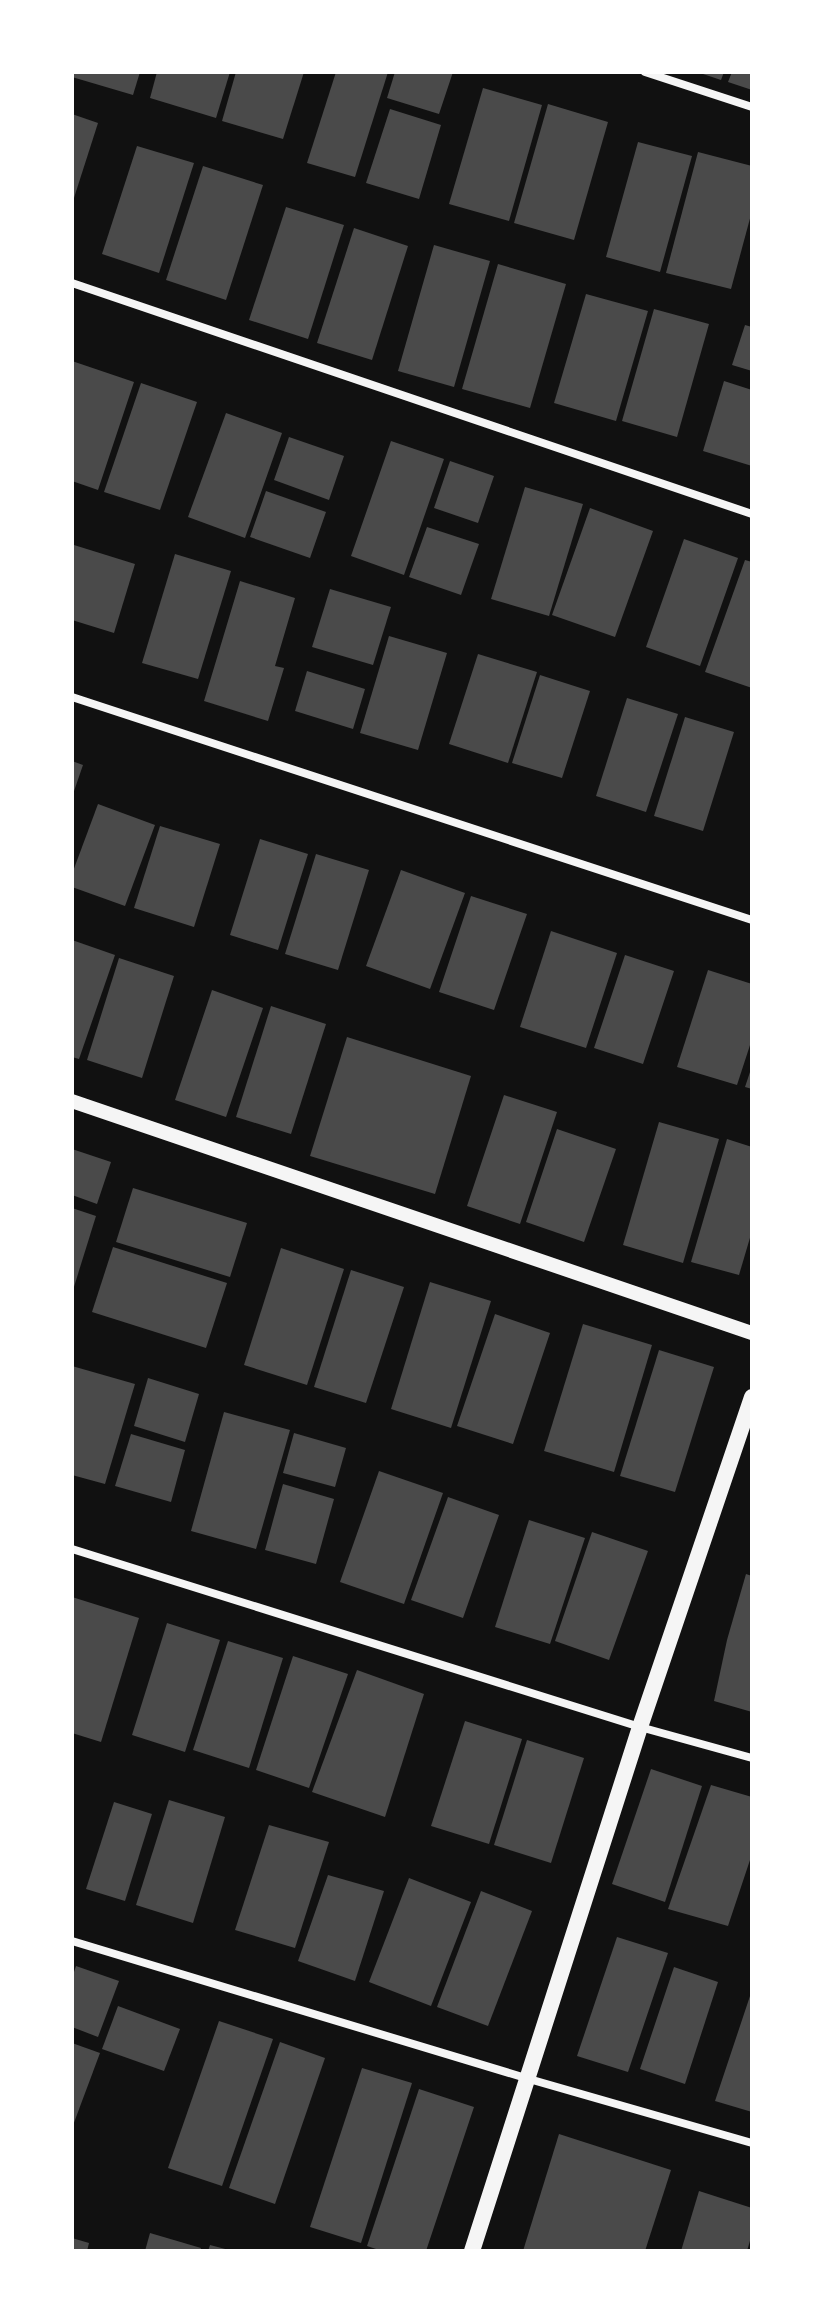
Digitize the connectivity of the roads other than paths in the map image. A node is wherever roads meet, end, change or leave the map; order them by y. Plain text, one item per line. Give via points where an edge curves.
1 (645, 72) edge
2 (752, 107) edge
3 (72, 283) edge
4 (752, 514) edge
5 (72, 697) edge
6 (752, 920) edge
7 (72, 1101) edge
8 (752, 1333) edge
9 (752, 1397) edge
10 (72, 1549) edge
11 (640, 1727) junction
12 (752, 1758) edge
13 (72, 1941) edge
14 (529, 2079) junction
15 (752, 2143) edge
16 (472, 2251) edge

1 - 2 street
3 - 4 street
5 - 6 street
7 - 8 street
9 - 11 main road
10 - 11 street
11 - 12 street
11 - 14 main road
13 - 14 street
14 - 15 street
14 - 16 main road

